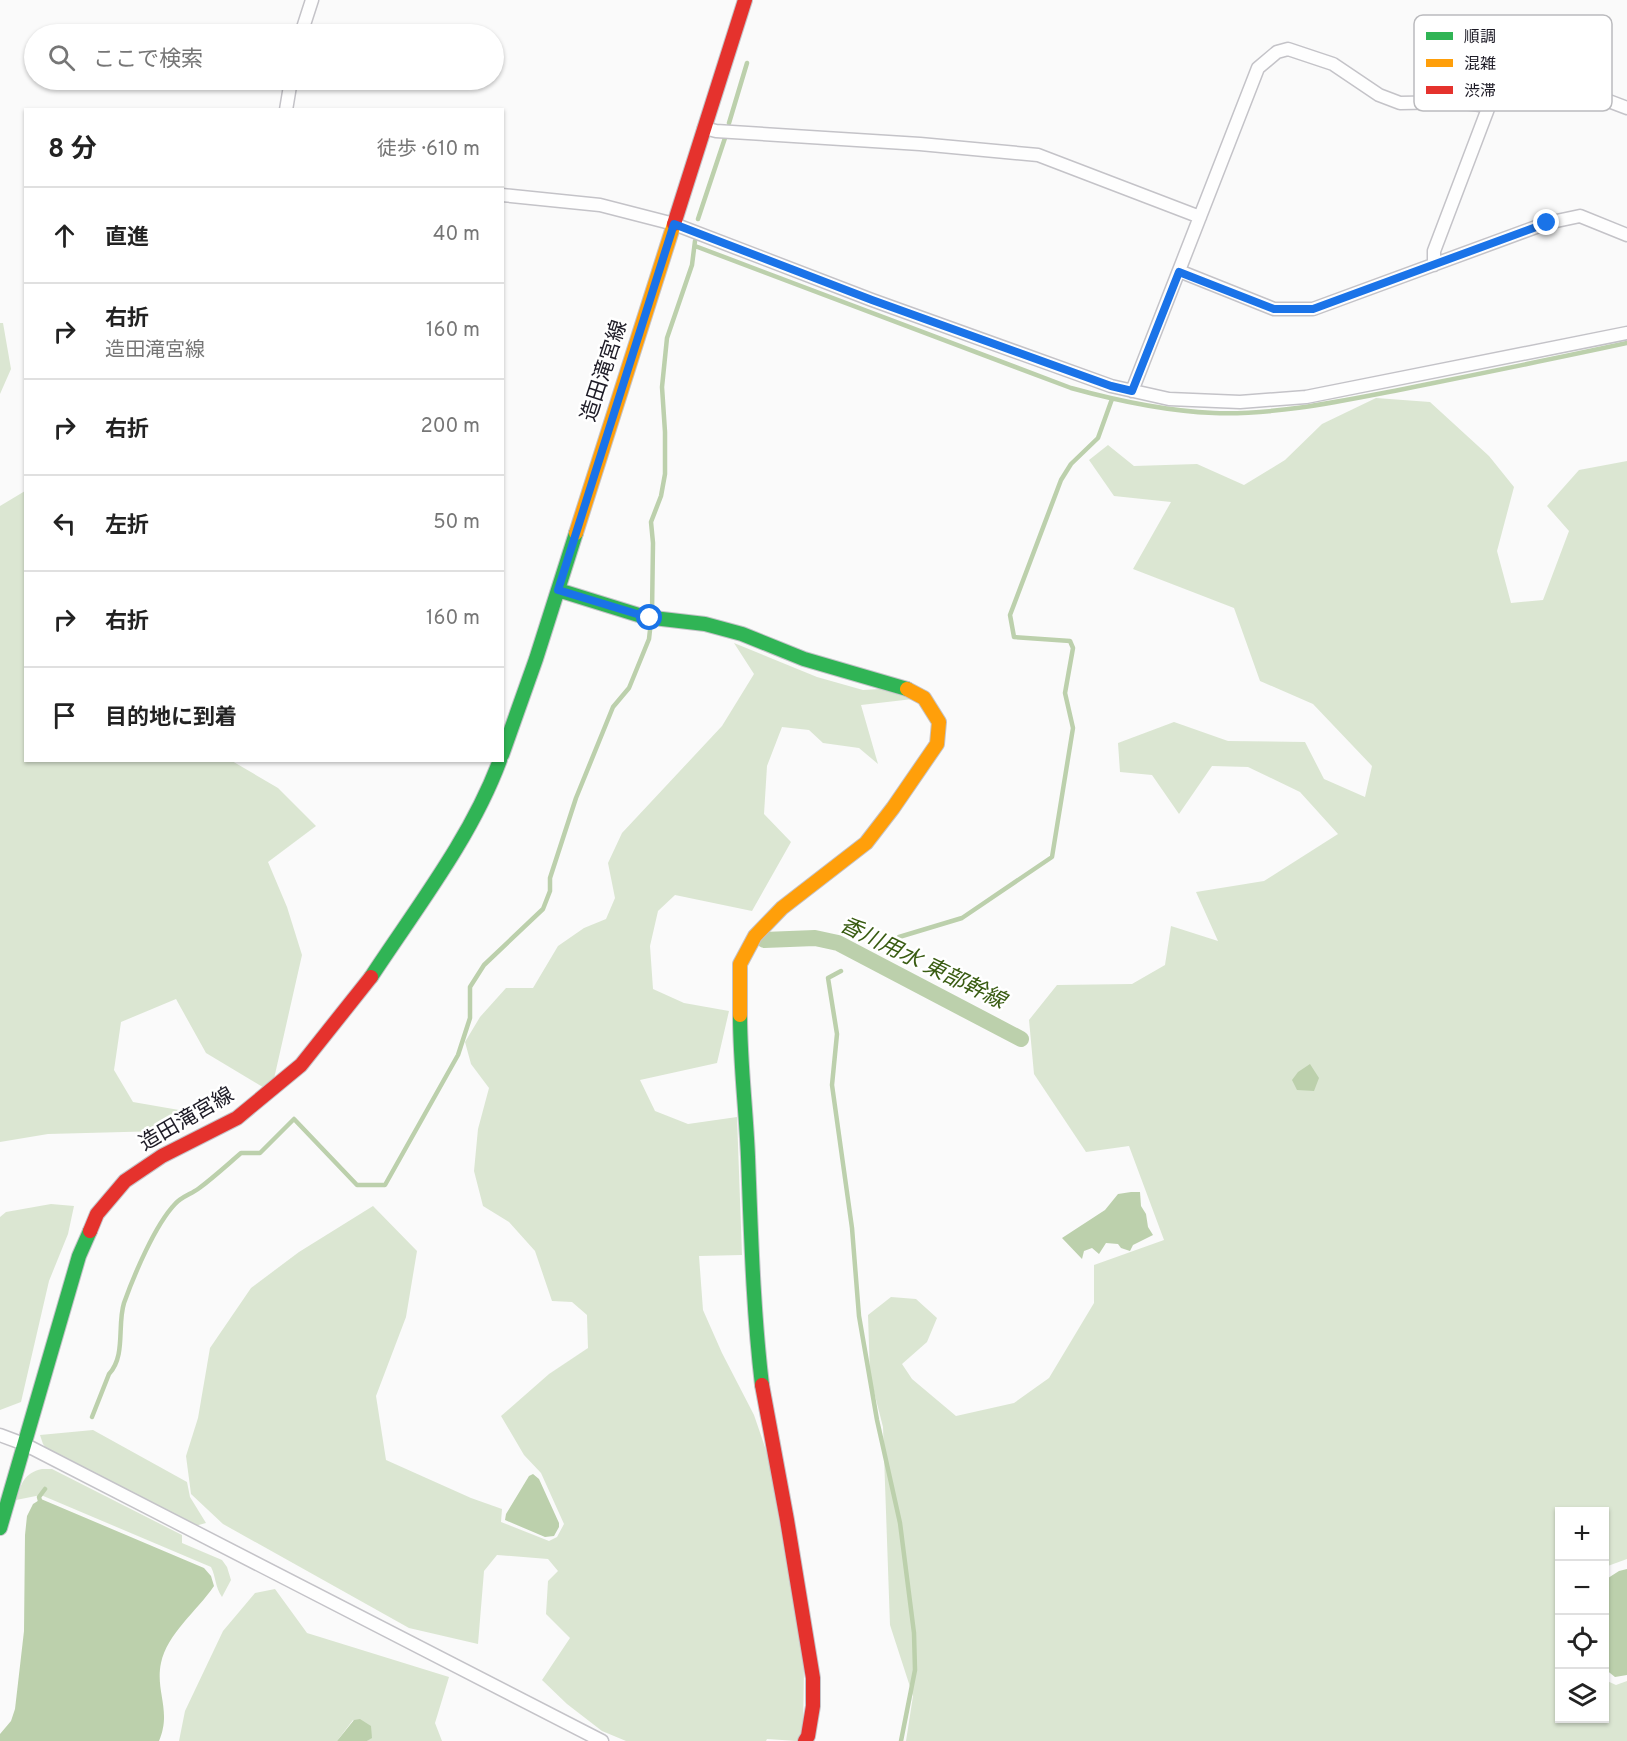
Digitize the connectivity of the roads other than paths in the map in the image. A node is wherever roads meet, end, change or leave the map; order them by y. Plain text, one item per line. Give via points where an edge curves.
1 (312, 0) edge
2 (745, 0) edge
3 (304, 24) edge
4 (289, 90) edge
5 (1612, 102) edge
6 (1414, 103) edge
7 (286, 108) edge
8 (1627, 108) edge
9 (1487, 111) edge
10 (704, 128) junction
11 (504, 195) edge
12 (1200, 217) junction
13 (674, 224) junction
14 (1627, 235) edge
15 (1434, 265) junction
16 (1179, 272) junction
17 (1627, 333) edge
18 (1132, 391) junction
19 (558, 590) junction
20 (504, 749) edge
21 (499, 762) edge
22 (0, 1435) edge
23 (24, 1444) junction
24 (0, 1528) edge
25 (602, 1741) edge
26 (805, 1741) edge

1 - 3 street
2 - 10 main road, 造田滝宮線
4 - 7 street
5 - 8 street
6 - 12 street via 1401,103 1379,95 1333,64 1288,49 1277,52 1258,68
9 - 15 street via 1434,251
10 - 12 street via 1038,155
10 - 13 main road, 造田滝宮線
11 - 13 street via 600,205
12 - 16 street
13 - 18 street via 872,300
13 - 19 main road, 造田滝宮線
14 - 15 street via 1580,216 1547,223
15 - 16 street via 1313,309 1274,309
16 - 18 street
17 - 18 street via 1306,397 1240,402 1169,399
19 - 20 main road, 造田滝宮線
19 - 26 main road via 652,618 714,626 804,659 902,687 924,698 939,722 937,744 866,843 782,908 755,936 740,964 740,1060 756,1338 813,1678 813,1706
21 - 23 main road, 造田滝宮線 via 444,866 366,986 301,1065 237,1118 162,1156 125,1181 97,1214 79,1256
22 - 23 street
23 - 24 main road, 造田滝宮線
23 - 25 street

